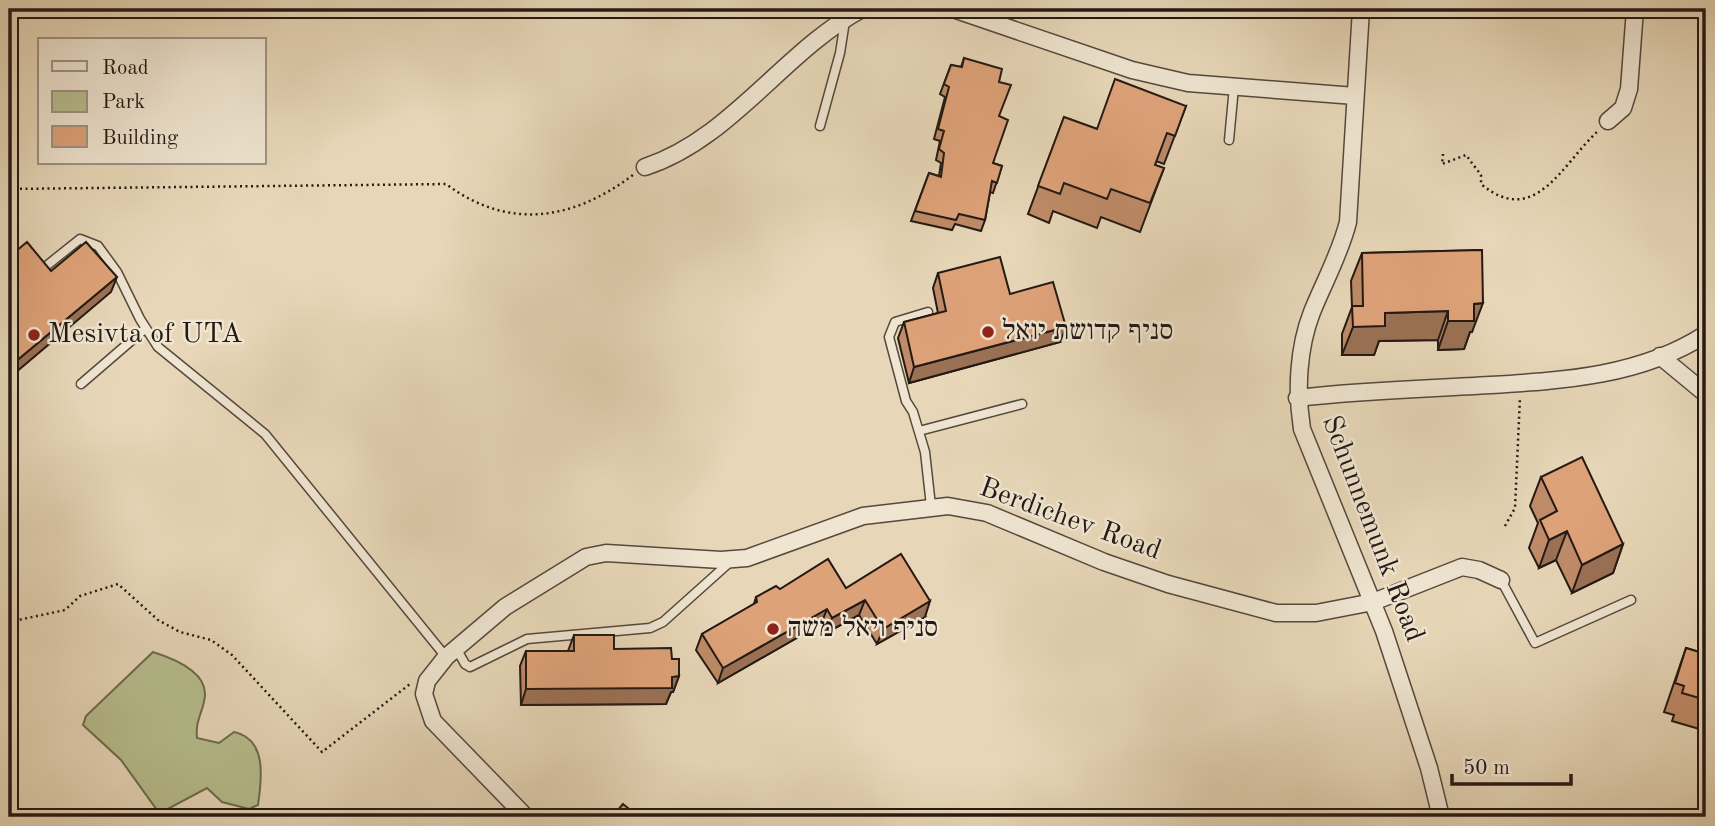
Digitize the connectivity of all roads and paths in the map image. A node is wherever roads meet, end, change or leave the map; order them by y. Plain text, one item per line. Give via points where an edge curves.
1 (862, 9) edge
2 (953, 9) edge
3 (1361, 9) edge
4 (1635, 9) edge
5 (845, 18) junction
6 (1234, 87) junction
7 (1355, 96) junction
8 (1608, 121) joint
9 (820, 126) dead end
10 (1229, 140) dead end
11 (1443, 154) dead end
12 (645, 167) joint
13 (9, 189) edge
14 (45, 267) edge
15 (928, 312) dead end
16 (146, 328) junction
17 (1706, 334) edge
18 (1660, 356) junction
19 (1520, 383) junction
20 (81, 384) dead end
21 (1706, 394) edge
22 (1297, 398) junction
23 (1022, 404) dead end
24 (919, 431) junction
25 (931, 506) junction
26 (1504, 526) dead end
27 (733, 559) junction
28 (1501, 580) joint
29 (1631, 600) dead end
30 (1373, 602) junction
31 (9, 622) edge
32 (451, 653) junction
33 (427, 681) junction
34 (526, 817) edge
35 (1441, 817) edge

1 - 5 street
2 - 6 street via 1132,70 1188,83
3 - 7 street, Schunnemunk Road
4 - 8 street via 1629,89 1623,107
5 - 9 lane
5 - 12 street via 726,118 678,153
6 - 7 street
6 - 10 lane
7 - 22 street, Schunnemunk Road via 1348,222 1305,334
8 - 11 path via 1546,189 1526,200 1497,197 1481,184 1481,175 1466,156 1442,164
12 - 13 path via 612,191 576,206 526,215 479,205 446,184
14 - 16 lane via 80,239 98,246
15 - 24 lane via 895,322 889,337
16 - 20 lane
16 - 32 lane via 158,347 265,434
17 - 18 street
18 - 19 street via 1605,374
18 - 21 street
19 - 22 street
19 - 26 path via 1515,508
22 - 30 street, Schunnemunk Road via 1302,429
23 - 24 lane
24 - 25 lane
25 - 27 street, Berdichev Road via 863,516
25 - 30 street, Berdichev Road via 987,513 1104,562 1276,613 1317,613
27 - 32 street, Berdichev Road via 606,552 586,557 505,607
27 - 32 lane via 663,622 650,628 527,639 470,667
28 - 29 lane via 1535,643
28 - 30 street, Berdichev Road via 1462,567
30 - 35 street, Schunnemunk Road
31 - 33 path via 65,611 80,596 118,584 158,620 211,640 232,654 323,752 409,684
32 - 33 street, Berdichev Road
33 - 34 street via 424,694 433,721

